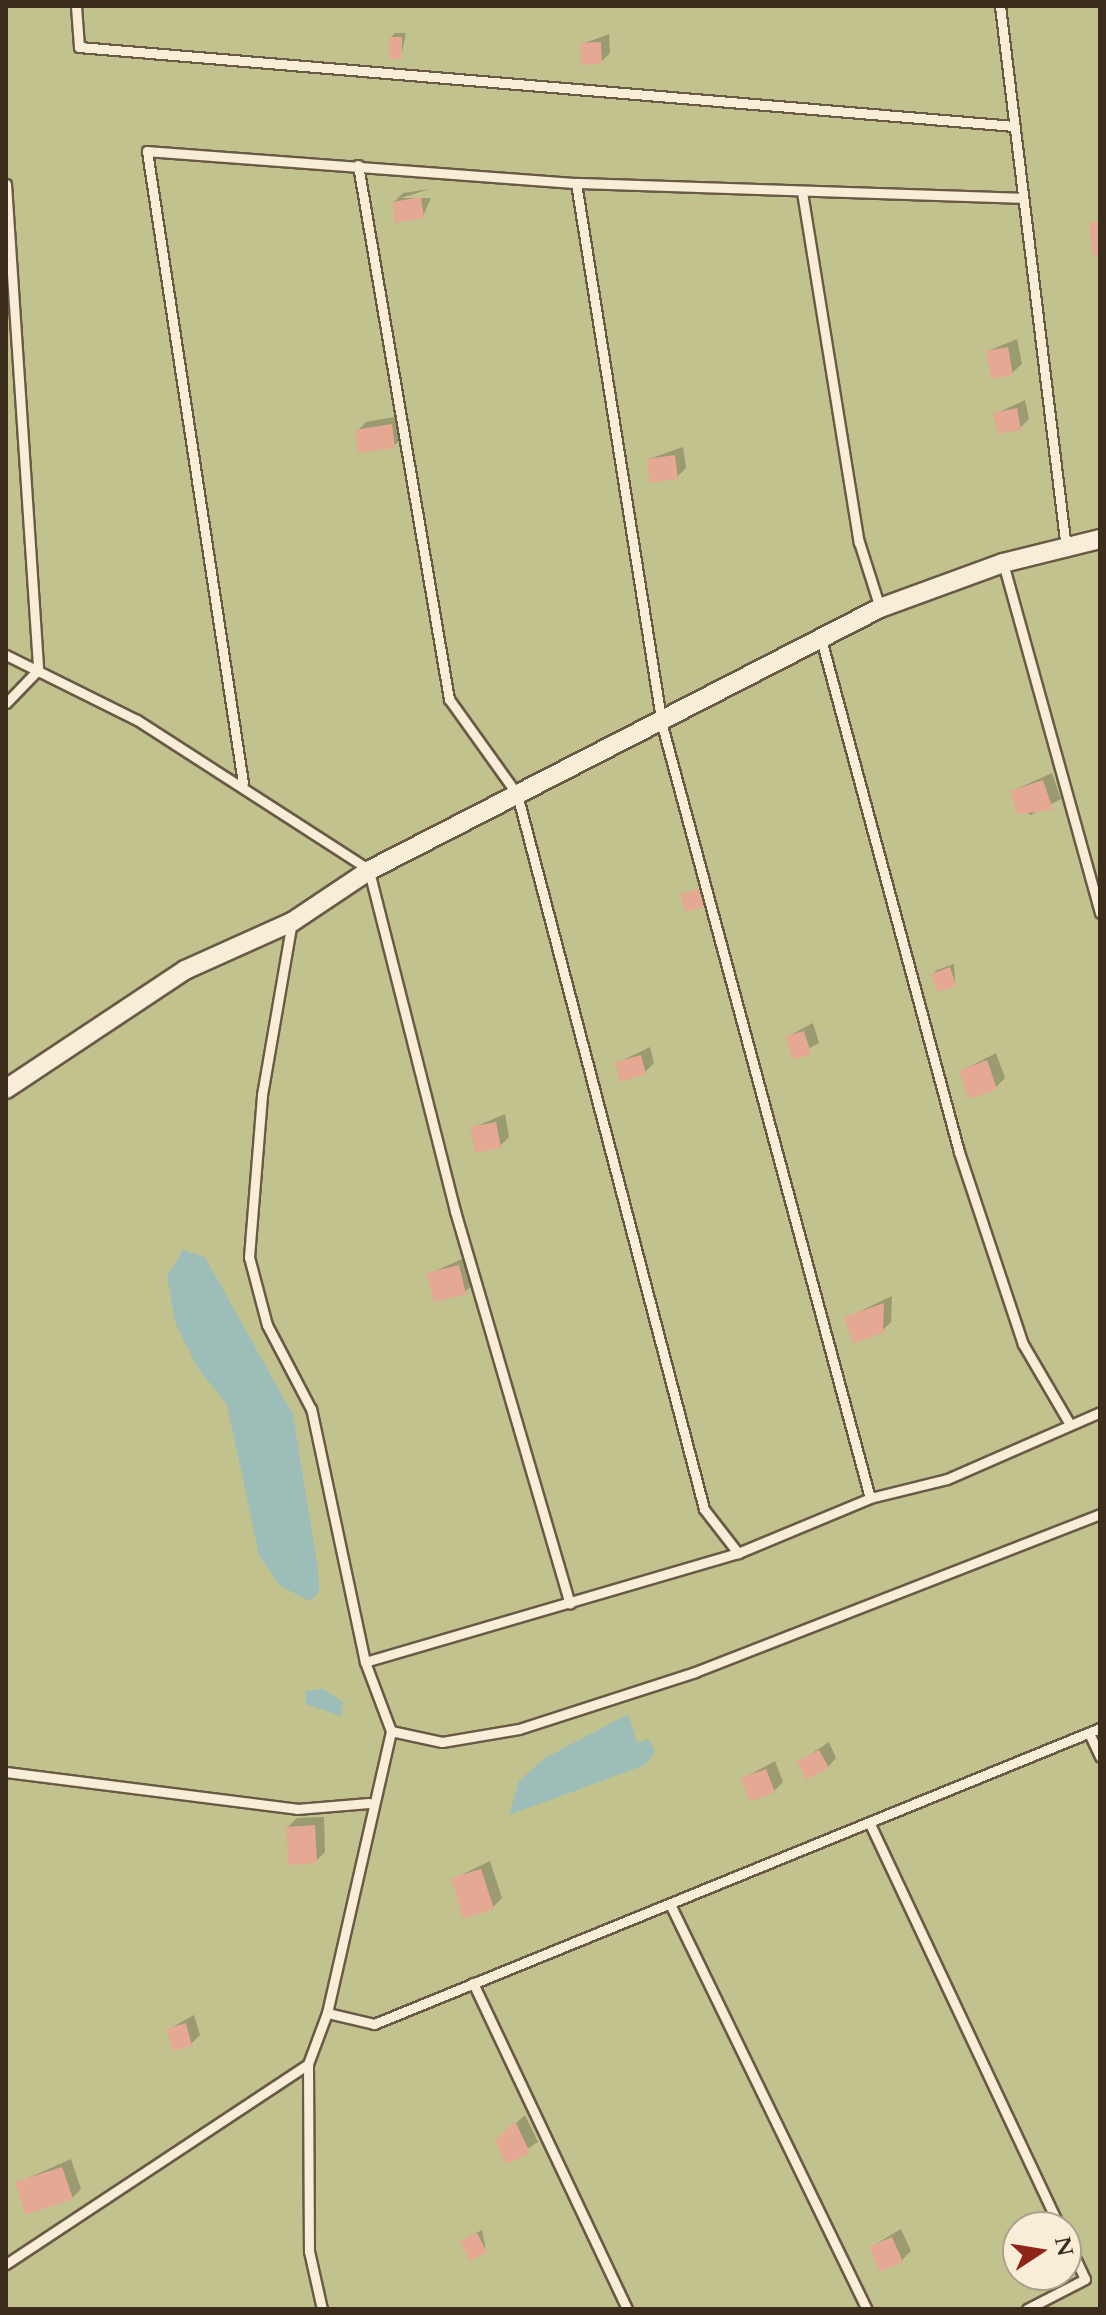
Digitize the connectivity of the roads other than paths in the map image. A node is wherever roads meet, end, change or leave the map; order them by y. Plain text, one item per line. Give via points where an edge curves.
1 (76, 6) edge
2 (1000, 6) edge
3 (1014, 126) junction
4 (358, 165) junction
5 (576, 183) junction
6 (6, 184) edge
7 (802, 192) junction
8 (1022, 198) junction
9 (1100, 539) edge
10 (1066, 548) junction
11 (1003, 563) junction
12 (880, 608) junction
13 (821, 639) junction
14 (6, 655) edge
15 (38, 670) junction
16 (6, 703) edge
17 (662, 725) junction
18 (243, 783) junction
19 (517, 794) junction
20 (370, 872) junction
21 (1100, 913) edge
22 (292, 922) junction
23 (6, 1089) edge
24 (1100, 1412) edge
25 (1068, 1421) junction
26 (870, 1498) junction
27 (1100, 1514) edge
28 (738, 1553) junction
29 (570, 1604) junction
30 (365, 1662) junction
31 (1100, 1728) edge
32 (391, 1731) junction
33 (1089, 1733) junction
34 (1100, 1757) edge
35 (6, 1772) edge
36 (369, 1803) junction
37 (870, 1824) junction
38 (670, 1904) junction
39 (473, 1983) junction
40 (327, 2013) junction
41 (308, 2064) junction
42 (1052, 2211) edge
43 (6, 2264) edge
44 (1062, 2291) edge
45 (322, 2309) edge
46 (627, 2309) edge
47 (867, 2309) edge
48 (1027, 2309) edge

1 - 3 lane via 79,47
2 - 3 lane
3 - 8 lane
4 - 5 lane
4 - 18 lane via 147,151
4 - 19 lane via 449,699
5 - 7 lane
5 - 17 lane
6 - 15 lane
7 - 8 lane
7 - 12 lane via 859,542
8 - 10 lane
9 - 10 street
10 - 11 street
11 - 12 street
11 - 21 lane
12 - 13 street
13 - 17 street
13 - 25 lane via 959,1152 1023,1344
14 - 15 lane
15 - 16 lane
15 - 18 lane
17 - 19 street
17 - 26 lane
18 - 20 lane
19 - 20 street
19 - 28 lane via 704,1509
20 - 22 street
20 - 29 lane via 455,1211
22 - 23 street via 185,970
22 - 30 lane via 262,1095 249,1257 267,1325 311,1409
24 - 25 lane
25 - 26 lane via 947,1479
26 - 28 lane
27 - 32 lane via 695,1672 519,1729 442,1742
28 - 29 lane
29 - 30 lane
30 - 32 lane
31 - 33 lane
32 - 36 lane
33 - 34 lane
33 - 37 lane
35 - 36 lane via 297,1809
36 - 40 lane
37 - 38 lane
37 - 42 lane
38 - 39 lane
38 - 47 lane
39 - 40 lane via 374,2024
39 - 46 lane
40 - 41 lane
41 - 43 lane
41 - 45 lane via 309,2251
44 - 48 lane

